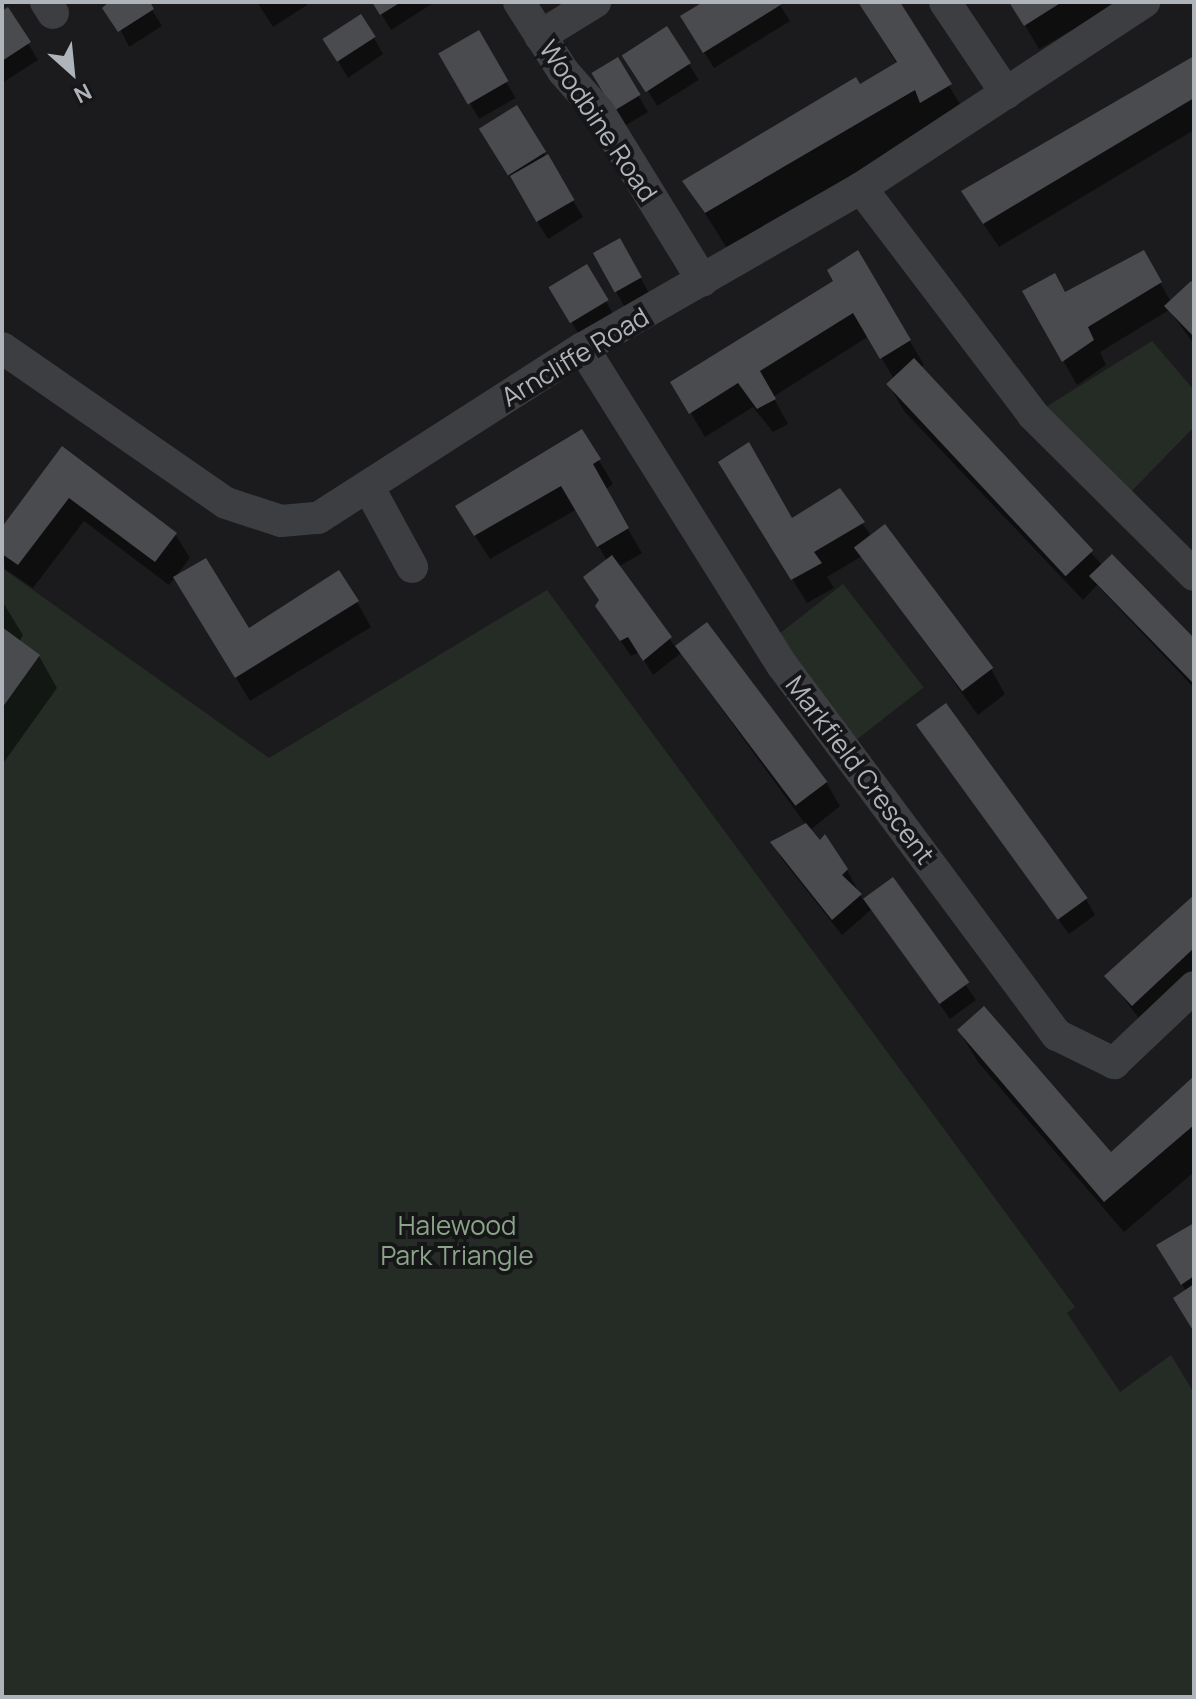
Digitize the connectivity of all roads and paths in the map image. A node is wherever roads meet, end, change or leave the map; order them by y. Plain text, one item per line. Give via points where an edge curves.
1 (519, 2) edge
2 (595, 2) edge
3 (945, 2) edge
4 (1144, 2) edge
5 (540, 36) junction
6 (1006, 93) junction
7 (861, 188) junction
8 (703, 281) junction
9 (583, 348) junction
10 (5, 355) edge
11 (369, 488) junction
12 (412, 567) dead end
13 (1194, 575) edge
14 (1194, 987) edge

1 - 5 street, Woodbine Road
2 - 5 street
3 - 6 street
4 - 6 street, Arncliffe Road
5 - 8 street, Woodbine Road via 599,112
6 - 7 street, Arncliffe Road
7 - 8 street, Arncliffe Road
7 - 13 street via 1033,415
8 - 9 street, Arncliffe Road
9 - 11 street, Arncliffe Road
9 - 14 street, Markfield Crescent via 782,665 1057,1035 1114,1063
10 - 11 street, Arncliffe Road via 226,503 281,521 318,518
11 - 12 street

